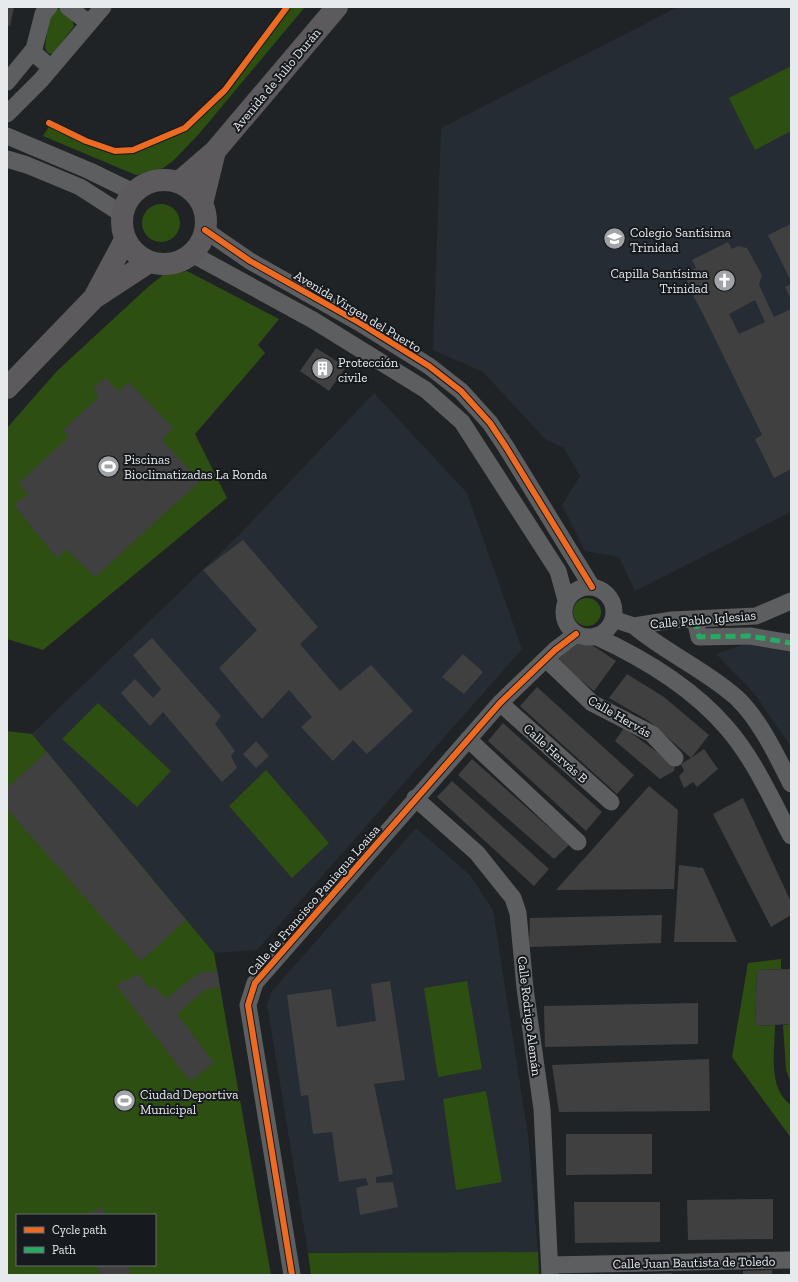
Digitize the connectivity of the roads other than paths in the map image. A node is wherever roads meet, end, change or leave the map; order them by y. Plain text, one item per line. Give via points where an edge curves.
1 (68, 7) edge
2 (103, 7) edge
3 (337, 7) edge
4 (45, 9) edge
5 (89, 23) junction
6 (34, 49) junction
7 (18, 69) junction
8 (46, 74) junction
9 (7, 82) edge
10 (21, 102) junction
11 (7, 114) edge
12 (7, 129) edge
13 (7, 136) edge
14 (215, 151) junction
15 (7, 159) edge
16 (179, 182) junction
17 (133, 192) junction
18 (202, 204) junction
19 (122, 214) junction
20 (205, 230) junction
21 (125, 240) junction
22 (192, 254) junction
23 (149, 262) junction
24 (94, 298) junction
25 (7, 388) edge
26 (592, 587) junction
27 (566, 600) junction
28 (791, 601) edge
29 (613, 619) junction
30 (695, 620) junction
31 (565, 621) junction
32 (634, 626) junction
33 (576, 634) junction
34 (595, 636) junction
35 (791, 643) edge
36 (551, 654) junction
37 (500, 703) junction
38 (468, 739) junction
39 (675, 758) dead end
40 (791, 784) edge
41 (415, 798) junction
42 (611, 802) dead end
43 (791, 836) edge
44 (578, 842) dead end
45 (791, 1260) edge
46 (735, 1268) edge
47 (550, 1270) edge
48 (292, 1275) edge

1 - 5 street
2 - 5 street
3 - 14 main road, Avenida de Julio Durán
4 - 6 street
5 - 8 street
6 - 7 street
6 - 8 street
7 - 8 street via 26,68
7 - 9 street
8 - 10 street
10 - 11 street
10 - 12 street
13 - 17 street
14 - 16 main road, Avenida de Julio Durán
14 - 18 main road, Avenida de Julio Durán
15 - 19 street via 80,187
16 - 17 main road via 155,181
16 - 18 main road via 188,187
17 - 19 main road
18 - 20 main road via 206,216
19 - 21 main road via 121,228
20 - 22 main road via 201,243
20 - 26 street, Avenida Virgen del Puerto via 250,261 366,326 429,366 461,390 490,423 506,447
21 - 23 main road via 139,257
21 - 24 main road
22 - 23 main road via 172,264 160,265
22 - 27 street via 313,320 426,390 462,422 558,572
23 - 24 main road
24 - 25 main road
26 - 27 street via 580,588
26 - 29 street via 598,588 608,596 613,606
27 - 31 street
28 - 30 street, Calle Pablo Iglesias via 756,616
29 - 32 street, Calle Pablo Iglesias
29 - 34 street via 608,628
30 - 32 street, Calle Pablo Iglesias via 672,620
30 - 35 street via 699,637 750,636
31 - 33 street
31 - 36 street, Calle de Francisco Paniagua Loaisa
32 - 40 street via 737,699 757,724
33 - 34 street
33 - 36 street, Calle de Francisco Paniagua Loaisa
34 - 43 street via 615,645 690,691 728,728 760,776
36 - 37 street, Calle de Francisco Paniagua Loaisa
36 - 39 street, Calle Hervás via 592,703 652,734
37 - 38 street, Calle de Francisco Paniagua Loaisa
37 - 42 street, Calle Hervás B
38 - 41 street, Calle de Francisco Paniagua Loaisa
38 - 44 street
41 - 47 street, Calle Rodrigo Alemán via 478,853 513,898 518,914 525,988 542,1109
41 - 48 street, Calle de Francisco Paniagua Loaisa via 255,983 248,1005
45 - 46 street, Calle Juan Bautista de Toledo
46 - 47 street, Calle Juan Bautista de Toledo

